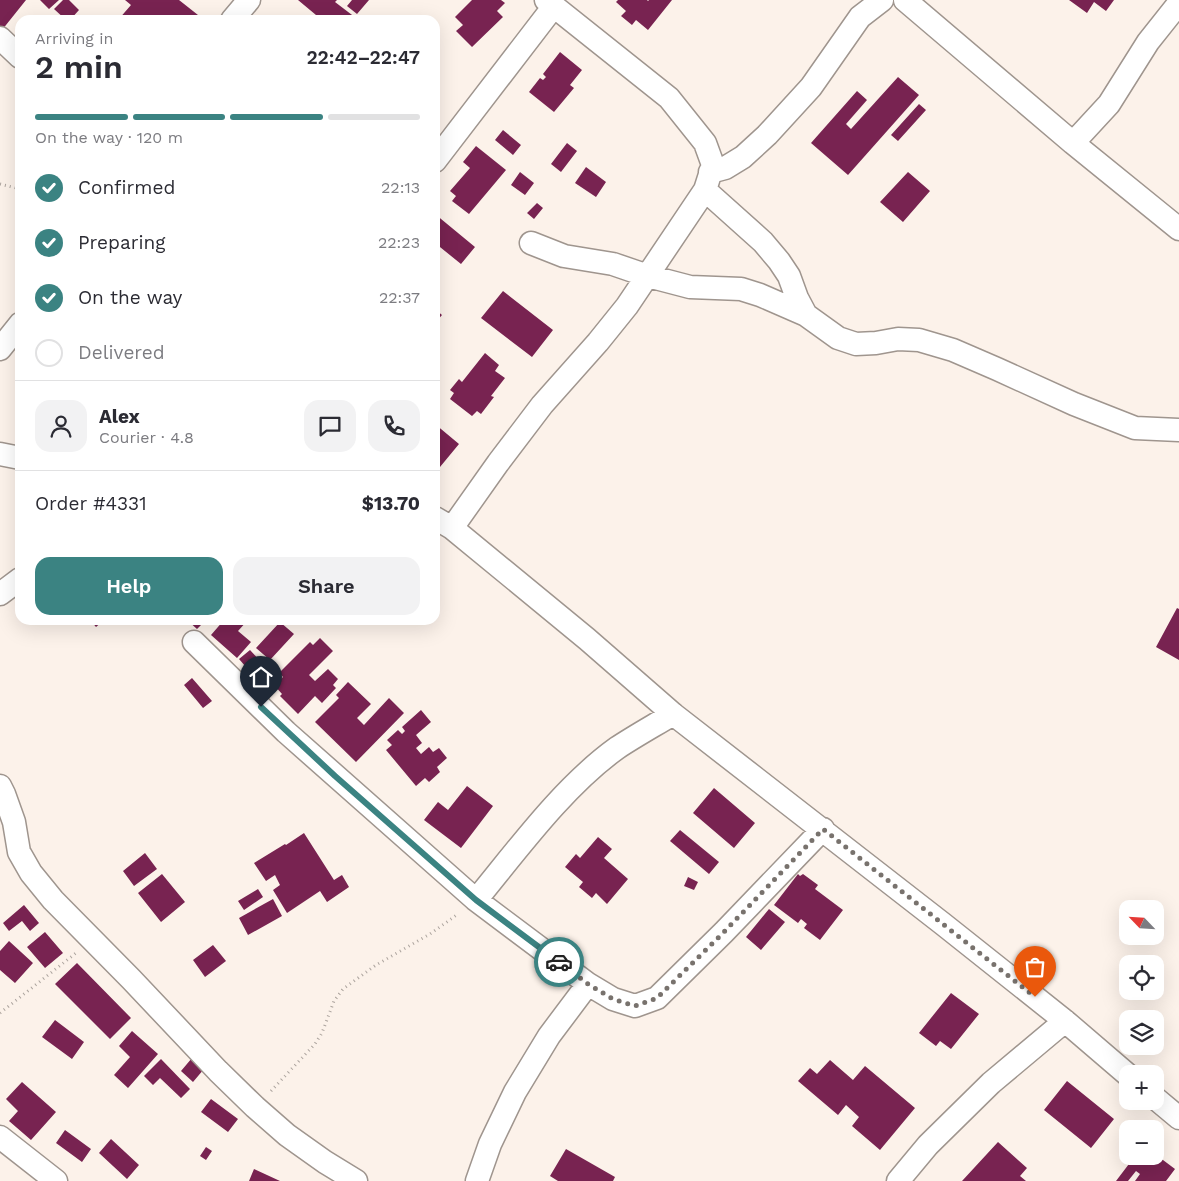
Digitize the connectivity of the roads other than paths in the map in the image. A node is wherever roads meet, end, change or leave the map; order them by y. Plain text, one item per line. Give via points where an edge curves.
1 (248, 0) edge
2 (882, 0) edge
3 (905, 0) edge
4 (1179, 2) edge
5 (550, 3) edge
6 (236, 15) edge
7 (0, 38) edge
8 (15, 52) edge
9 (1073, 143) junction
10 (440, 154) edge
11 (708, 181) junction
12 (1179, 229) edge
13 (531, 244) dead end
14 (648, 276) junction
15 (806, 316) junction
16 (15, 330) edge
17 (0, 349) edge
18 (1179, 430) edge
19 (0, 454) edge
20 (15, 457) edge
21 (444, 523) edge
22 (15, 582) edge
23 (0, 594) edge
24 (194, 642) dead end
25 (673, 714) junction
26 (0, 786) edge
27 (823, 829) junction
28 (476, 900) junction
29 (588, 984) junction
30 (1065, 1021) junction
31 (1119, 1067) edge
32 (1164, 1106) edge
33 (1179, 1118) edge
34 (0, 1137) edge
35 (56, 1181) edge
36 (356, 1181) edge
37 (477, 1181) edge
38 (898, 1181) edge

1 - 6 street
2 - 11 street via 860,17 811,87 767,134 743,157
3 - 9 street
4 - 9 street via 1148,42 1110,104
5 - 10 street
5 - 11 street via 669,98 705,144 713,165
7 - 8 street
9 - 12 street
11 - 14 street
11 - 15 street via 790,276
13 - 14 street via 564,256 613,264
14 - 15 street via 690,287 741,289
14 - 21 street via 598,342
15 - 18 street via 838,338 856,344 919,340 997,368 1111,420 1135,428
16 - 17 street
19 - 20 street
21 - 25 street via 588,639
22 - 23 street
24 - 28 street via 307,751
25 - 27 street
25 - 28 street via 617,748 578,782 536,826
26 - 36 street via 14,822 19,852 30,873 254,1107 287,1135
27 - 29 street via 657,998 635,1006 613,999
27 - 30 street
28 - 29 street
29 - 37 street via 549,1036 516,1092 490,1144
30 - 31 street
30 - 38 street via 991,1083 928,1144
32 - 33 street
34 - 35 street

